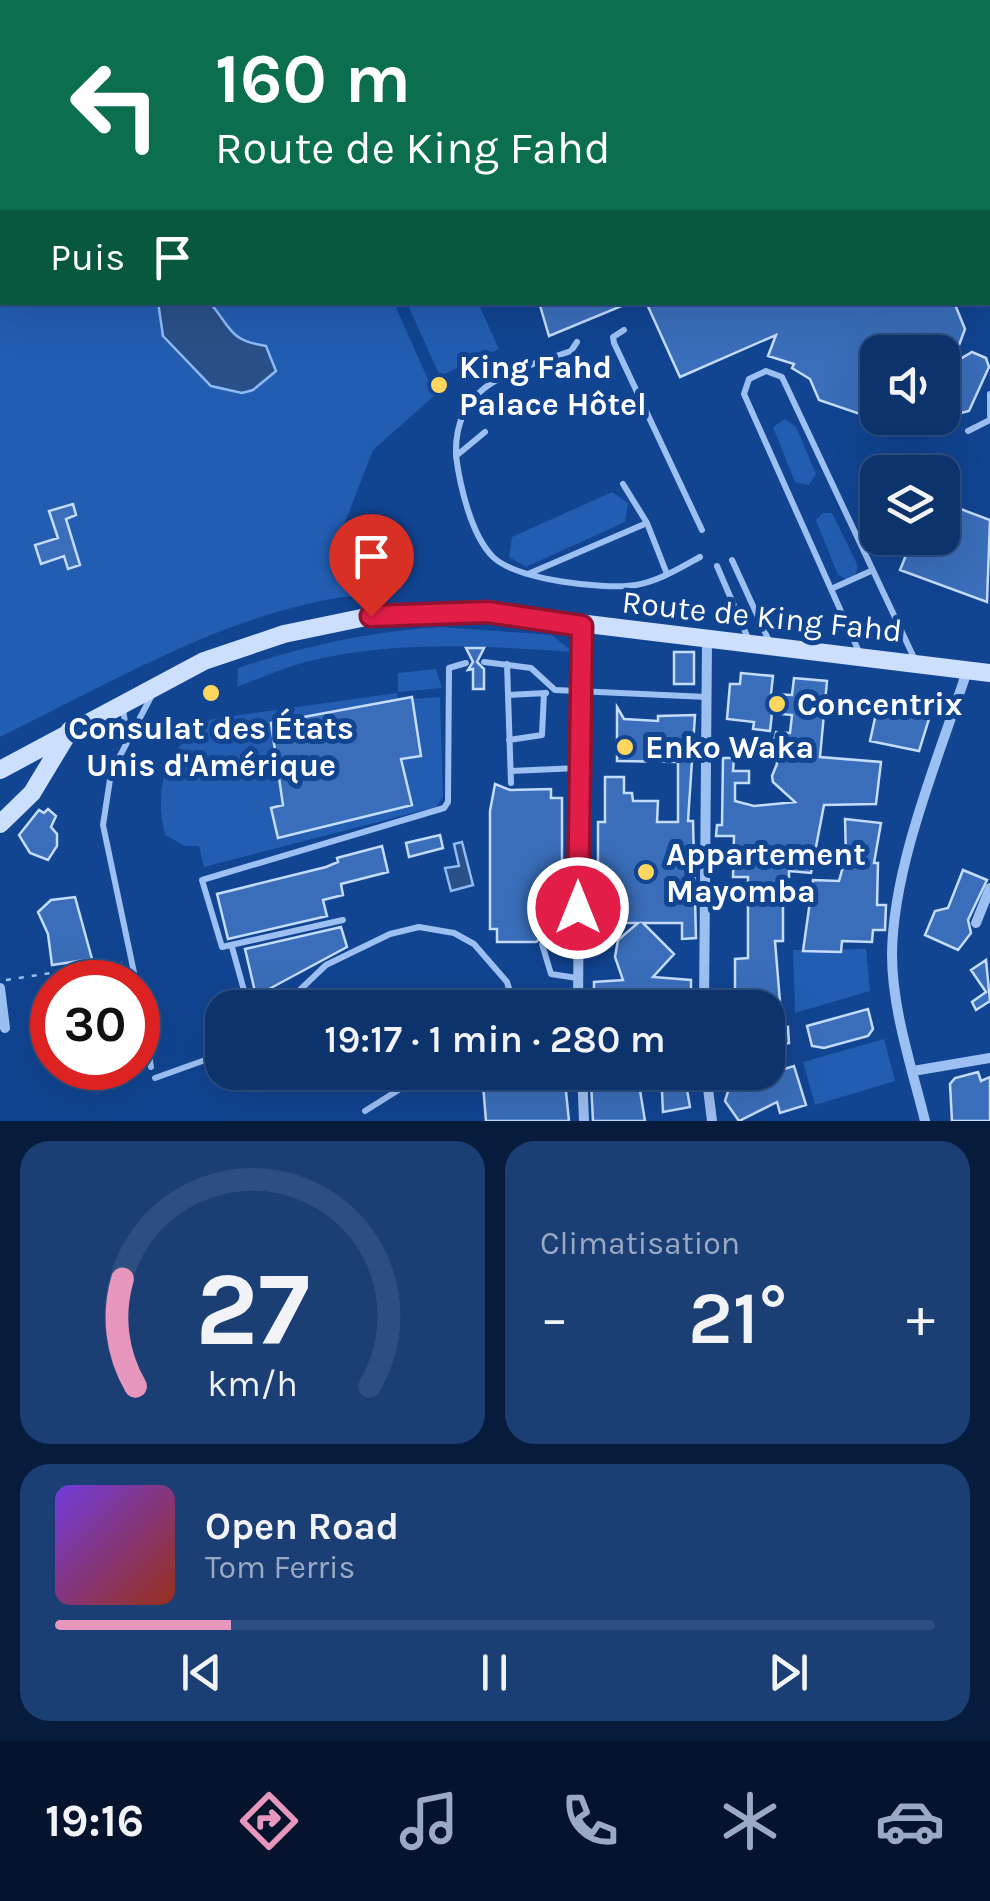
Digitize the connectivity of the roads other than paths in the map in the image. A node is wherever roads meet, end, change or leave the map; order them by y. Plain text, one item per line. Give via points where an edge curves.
1 (624, 330) dead end
2 (577, 342) dead end
3 (990, 394) edge
4 (990, 418) edge
5 (486, 432) dead end
6 (968, 432) dead end
7 (456, 456) junction
8 (622, 484) dead end
9 (646, 524) junction
10 (702, 530) dead end
11 (700, 557) dead end
12 (732, 560) dead end
13 (717, 566) dead end
14 (871, 571) junction
15 (667, 574) junction
16 (524, 576) junction
17 (831, 589) junction
18 (582, 626) junction
19 (708, 640) junction
20 (750, 644) junction
21 (772, 647) junction
22 (861, 658) junction
23 (484, 662) dead end
24 (466, 663) dead end
25 (916, 663) junction
26 (506, 664) junction
27 (967, 671) junction
28 (990, 673) edge
29 (158, 684) junction
30 (579, 688) junction
31 (555, 690) junction
32 (544, 693) junction
33 (508, 695) junction
34 (707, 697) junction
35 (122, 703) junction
36 (70, 730) junction
37 (127, 738) junction
38 (510, 740) junction
39 (578, 768) junction
40 (0, 770) edge
41 (510, 771) junction
42 (511, 783) dead end
43 (0, 824) edge
44 (990, 888) edge
45 (343, 920) dead end
46 (976, 923) dead end
47 (542, 944) dead end
48 (232, 947) junction
49 (132, 960) edge
50 (578, 978) junction
51 (0, 984) edge
52 (245, 990) edge
53 (300, 990) edge
54 (509, 990) edge
55 (578, 990) edge
56 (704, 990) edge
57 (5, 1028) dead end
58 (990, 1058) edge
59 (205, 1060) edge
60 (913, 1071) junction
61 (160, 1076) edge
62 (398, 1090) edge
63 (583, 1090) edge
64 (708, 1090) edge
65 (365, 1110) dead end
66 (584, 1121) edge
67 (712, 1121) edge
68 (926, 1121) edge

1 - 10 lane via 614,343
2 - 7 lane via 571,351 480,390 461,417
3 - 4 lane
4 - 6 lane
5 - 7 lane
7 - 16 lane via 482,542
8 - 9 lane
9 - 15 lane
9 - 16 lane
11 - 15 lane
12 - 21 lane
13 - 20 lane
14 - 17 lane
14 - 17 lane via 782,377 766,371 749,379 744,394
14 - 25 lane
15 - 16 lane via 632,586
17 - 22 lane
18 - 19 street, Route de King Fahd
18 - 29 street, Route de King Fahd via 488,612 371,616 232,650
18 - 30 street
19 - 20 street, Route de King Fahd
19 - 34 street
20 - 21 street, Route de King Fahd
21 - 22 street, Route de King Fahd
22 - 25 street, Route de King Fahd
23 - 26 lane
24 - 48 lane via 449,668 444,808 204,877 218,944
25 - 27 street, Route de King Fahd
26 - 31 lane via 531,668
26 - 33 lane
27 - 28 street, Route de King Fahd
27 - 60 street via 894,926 896,1000
29 - 35 street, Route de King Fahd
29 - 37 lane
30 - 31 lane
30 - 34 lane
30 - 39 street
31 - 32 lane
32 - 33 lane
32 - 38 lane via 542,736
33 - 38 lane
34 - 56 street
35 - 36 street, Route de King Fahd
35 - 37 lane
36 - 40 street, Route de King Fahd
36 - 43 street via 32,793
37 - 49 lane via 112,773 103,825
38 - 41 lane
39 - 41 lane
39 - 50 street
41 - 42 lane
44 - 46 street
45 - 48 lane
47 - 50 lane via 551,974
48 - 52 lane
50 - 55 street
51 - 57 street
53 - 54 lane via 326,965 419,927 474,944
58 - 60 street
59 - 61 lane
60 - 68 street
62 - 65 lane
63 - 66 street
64 - 67 street

